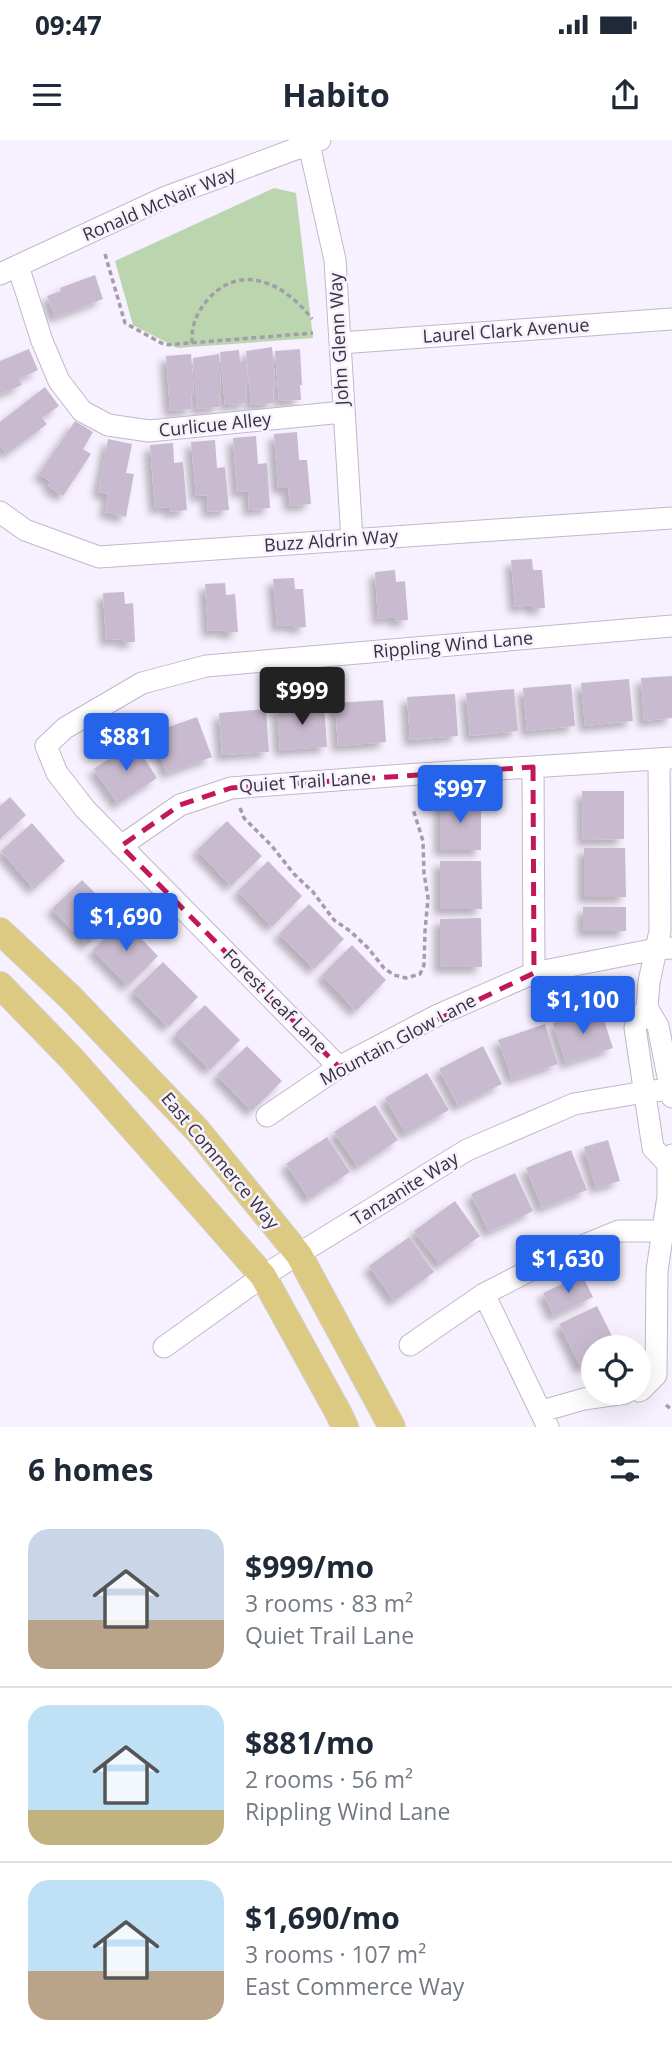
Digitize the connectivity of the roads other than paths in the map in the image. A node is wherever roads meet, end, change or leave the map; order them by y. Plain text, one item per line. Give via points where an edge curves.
1 (313, 141) edge
2 (9, 270) edge
3 (672, 318) edge
4 (340, 343) junction
5 (343, 412) junction
6 (0, 512) edge
7 (672, 519) edge
8 (352, 540) junction
9 (672, 626) edge
10 (666, 759) edge
11 (533, 767) junction
12 (121, 846) junction
13 (0, 930) edge
14 (664, 948) edge
15 (534, 973) junction
16 (0, 985) edge
17 (647, 1008) junction
18 (340, 1067) junction
19 (672, 1089) edge
20 (644, 1091) junction
21 (672, 1097) edge
22 (267, 1116) dead end
23 (670, 1159) edge
24 (667, 1221) edge
25 (299, 1255) junction
26 (263, 1276) junction
27 (484, 1294) junction
28 (410, 1345) dead end
29 (163, 1347) dead end
30 (651, 1381) edge
31 (581, 1401) edge
32 (545, 1419) edge
33 (345, 1427) edge
34 (392, 1427) edge

1 - 2 street, Ronald McNair Way via 166,197
1 - 4 street, John Glenn Way via 335,260
2 - 5 street, Curlicue Alley via 59,381 82,411 108,425 149,431
3 - 4 street, Laurel Clark Avenue
4 - 5 street, John Glenn Way
5 - 8 street, John Glenn Way
6 - 8 street, Buzz Aldrin Way via 25,530 99,557
7 - 8 street, Buzz Aldrin Way
9 - 12 street, Rippling Wind Lane via 206,666 142,683 65,729 46,746 64,782
10 - 11 street, Quiet Trail Lane
10 - 14 street via 660,931
11 - 12 street, Quiet Trail Lane via 231,788 180,805
11 - 15 street
12 - 18 street, Forest Leaf Lane
13 - 25 main road, East Commerce Way via 198,1130
14 - 15 street, Mountain Glow Lane
14 - 17 street via 649,982
15 - 18 street, Mountain Glow Lane via 438,1015
16 - 26 main road via 72,1059
17 - 19 street via 658,1026
17 - 20 street via 635,1028
18 - 22 street, Mountain Glow Lane
19 - 20 street, Tanzanite Way
19 - 21 street
20 - 23 street via 653,1148
20 - 25 street, Tanzanite Way via 574,1104 467,1150
23 - 24 street
24 - 27 street via 619,1231
24 - 30 street via 657,1271 656,1376
25 - 26 street, Tanzanite Way
25 - 34 main road, East Commerce Way
26 - 29 street, Tanzanite Way
26 - 33 main road
27 - 28 street
27 - 32 street
31 - 32 street

